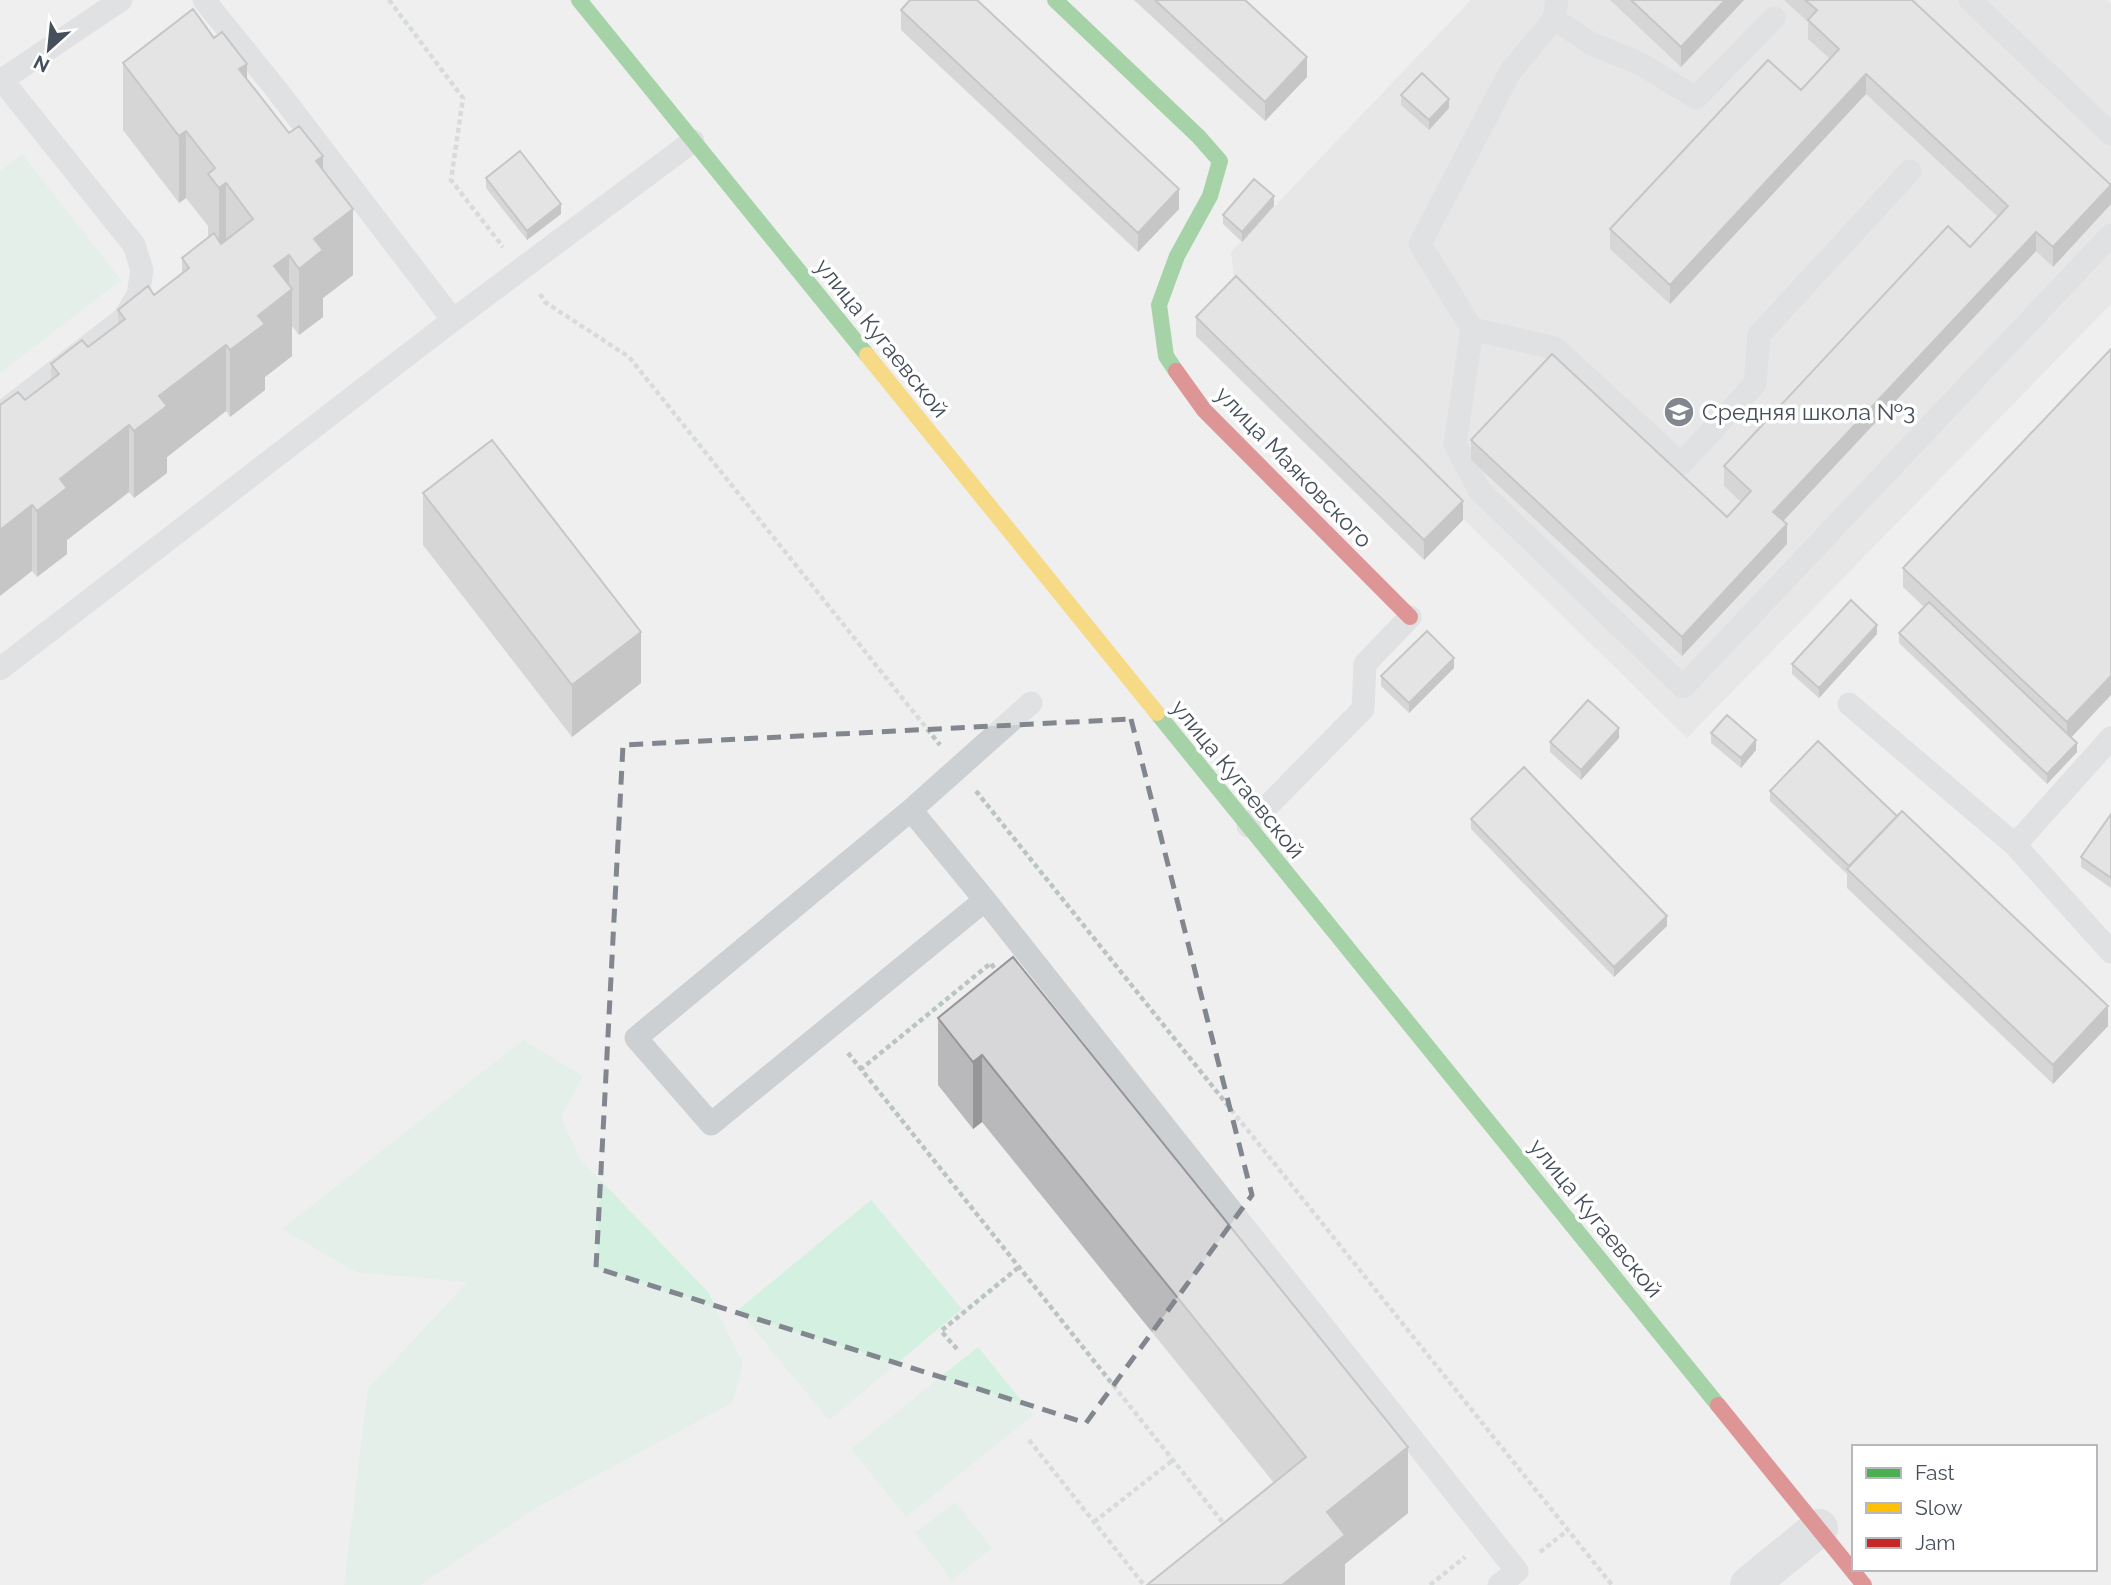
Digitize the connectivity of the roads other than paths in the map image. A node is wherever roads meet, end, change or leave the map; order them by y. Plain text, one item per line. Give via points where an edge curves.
1 (121, 0) edge
2 (204, 0) edge
3 (579, 0) edge
4 (1055, 0) edge
5 (1970, 0) edge
6 (1556, 10) edge
7 (1774, 18) dead end
8 (2111, 134) edge
9 (694, 141) junction
10 (1910, 171) dead end
11 (2111, 235) edge
12 (453, 320) junction
13 (1472, 330) junction
14 (0, 414) edge
15 (1410, 617) joint
16 (0, 669) edge
17 (1031, 703) dead end
18 (1849, 704) dead end
19 (2111, 738) edge
20 (911, 810) junction
21 (1248, 826) junction
22 (2015, 845) junction
23 (985, 900) junction
24 (2111, 952) edge
25 (1819, 1528) junction
26 (1852, 1570) edge
27 (1853, 1571) edge
28 (1499, 1585) edge
29 (1749, 1585) edge
30 (1864, 1585) edge

1 - 14 lane via 2,80 134,245 142,271 138,295 124,317
2 - 12 lane
3 - 9 street, улица Кугаевской
4 - 15 street, улица Маяковского via 1220,161 1210,196 1177,256 1159,305 1166,356 1204,410
5 - 8 lane
6 - 7 lane via 1592,44 1641,64 1696,97
6 - 13 lane via 1510,72 1420,244
9 - 12 lane
9 - 21 street, улица Кугаевской
10 - 13 lane via 1759,335 1755,384 1681,464 1555,348
11 - 13 lane via 1683,687 1479,490 1455,444
12 - 16 lane
15 - 21 lane via 1365,664 1363,709
17 - 20 lane
18 - 22 lane
19 - 22 lane
20 - 23 lane
20 - 23 lane via 636,1038 711,1124
21 - 25 street, улица Кугаевской
22 - 24 lane
23 - 28 lane via 1517,1570
25 - 26 street, улица Кугаевской
25 - 29 street
27 - 30 street, улица Кугаевской

